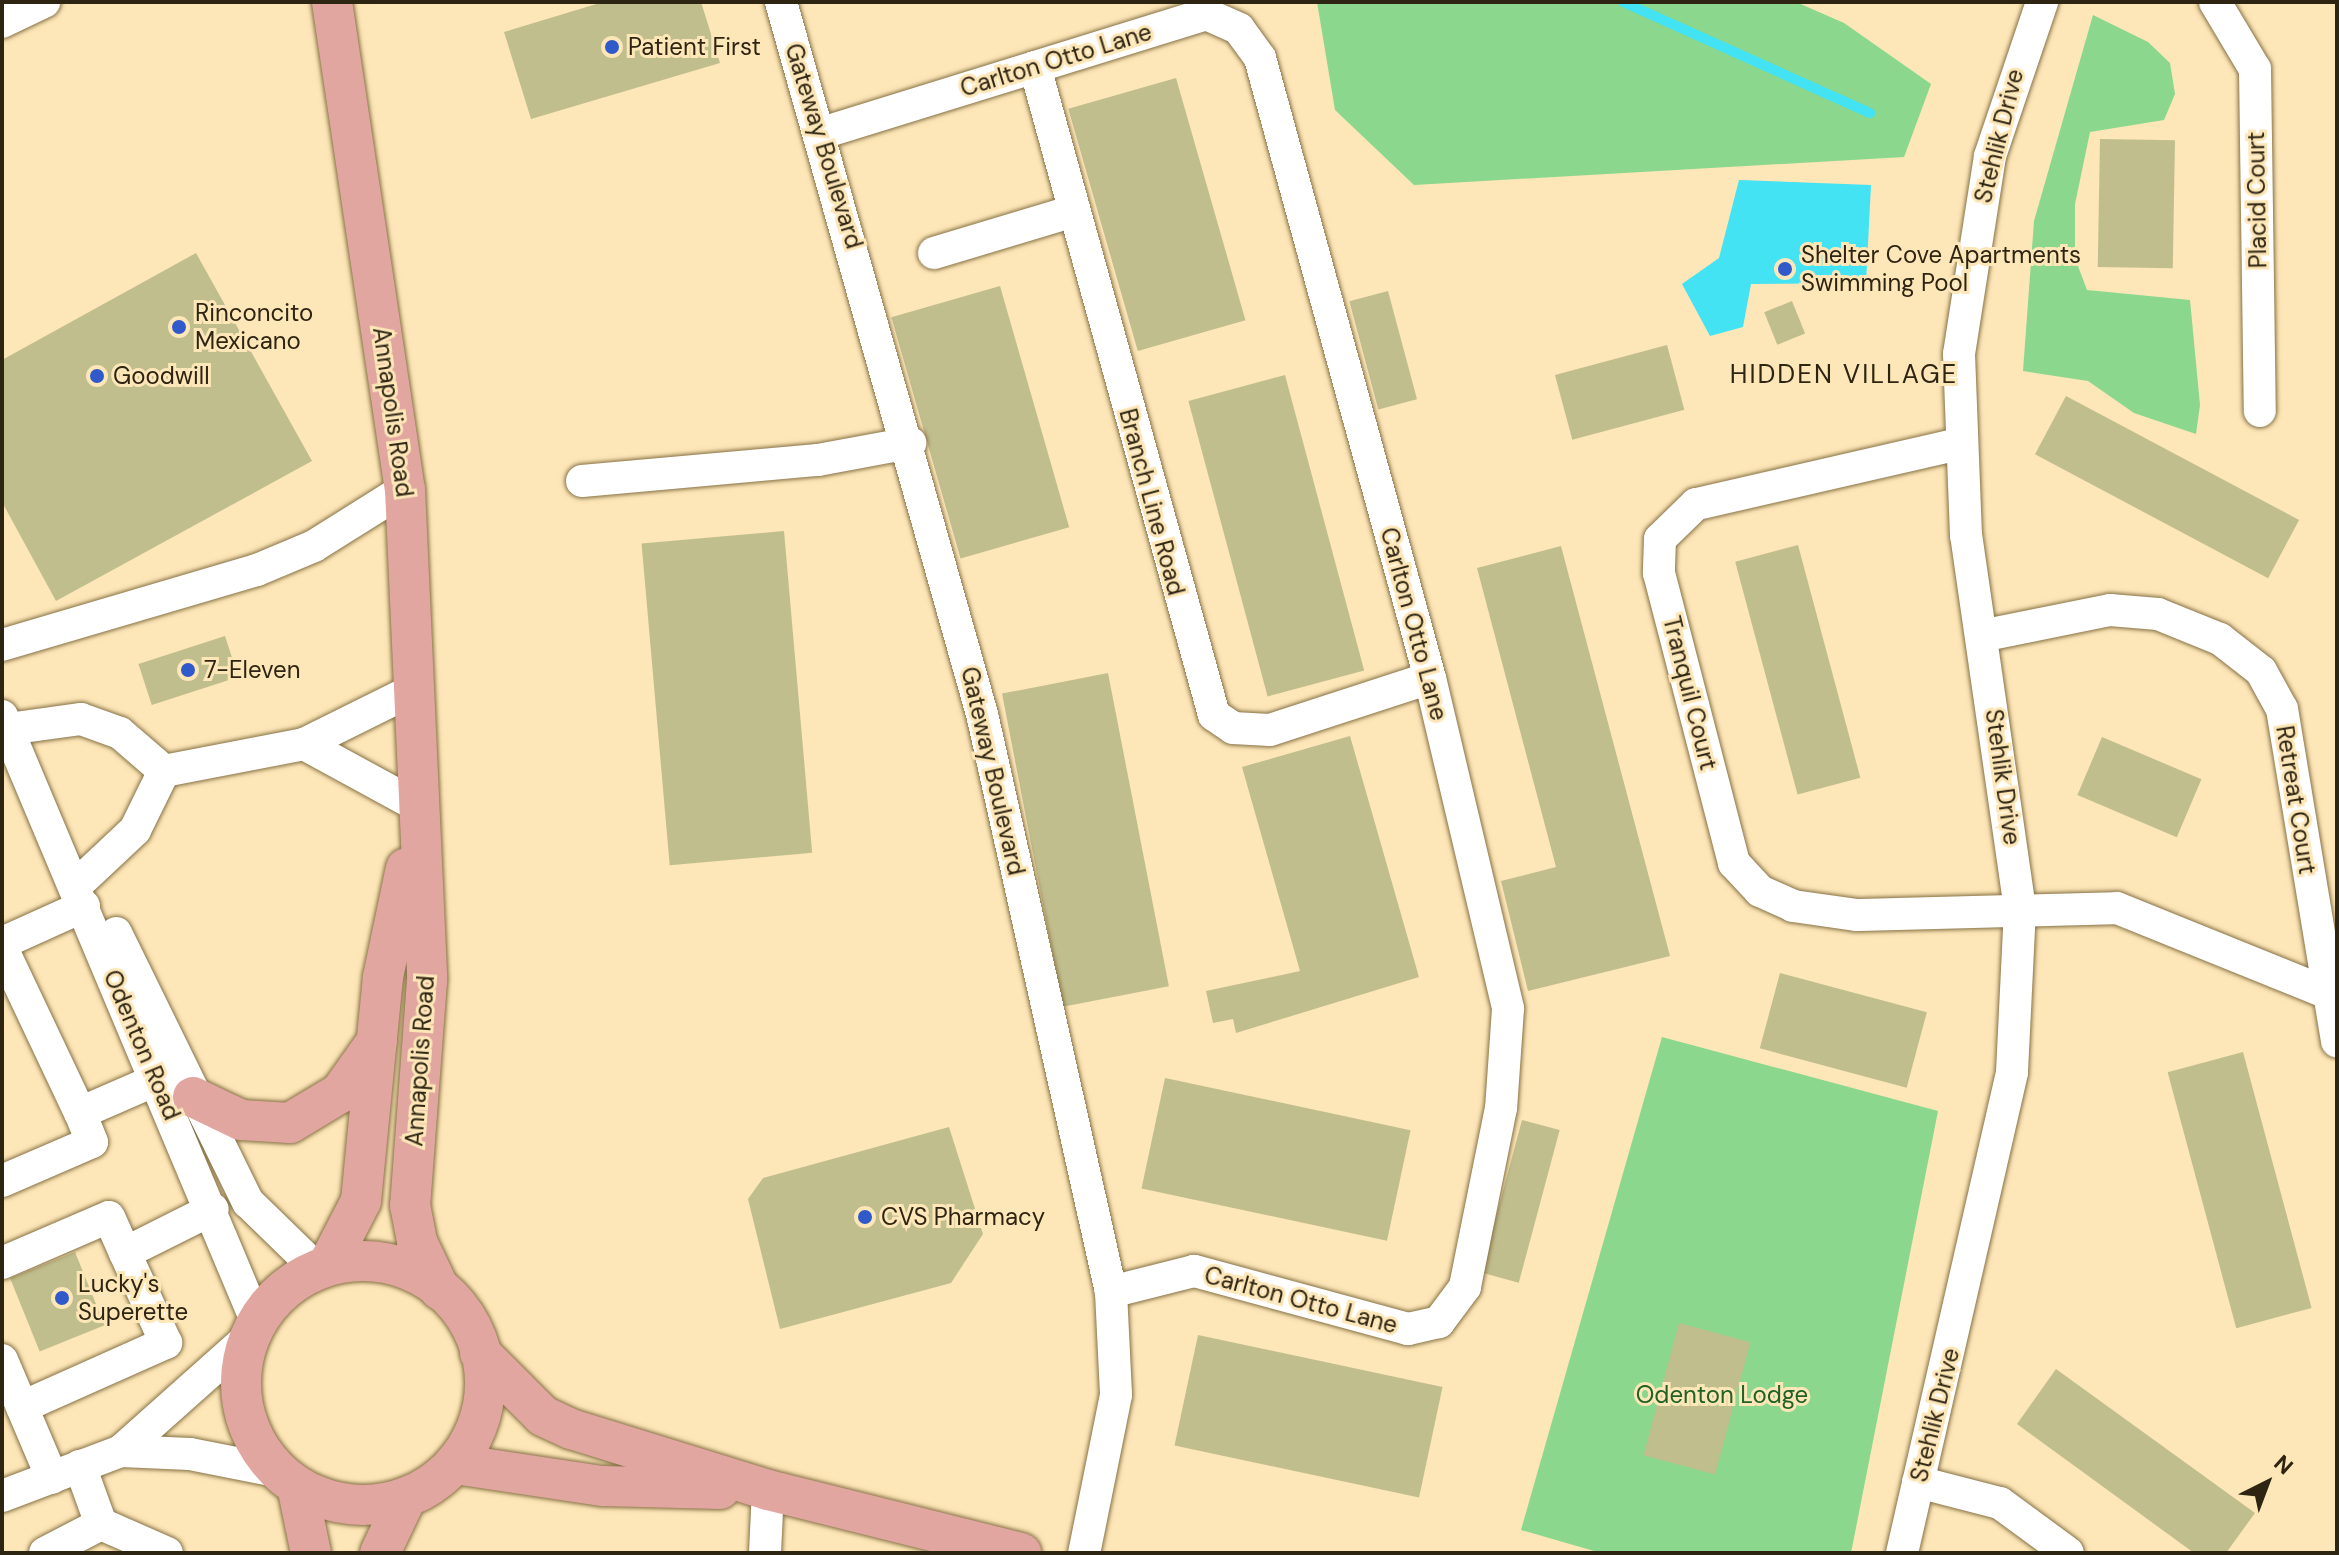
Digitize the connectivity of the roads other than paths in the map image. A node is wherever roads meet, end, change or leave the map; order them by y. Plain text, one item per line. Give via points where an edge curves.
1 (44, 2) edge
2 (332, 2) edge
3 (781, 2) edge
4 (2042, 2) edge
5 (2215, 2) edge
6 (2, 22) edge
7 (1035, 67) junction
8 (822, 133) junction
9 (1074, 211) junction
10 (934, 253) dead end
11 (2260, 411) dead end
12 (910, 443) junction
13 (1959, 444) junction
14 (582, 481) dead end
15 (405, 489) junction
16 (1981, 636) junction
17 (2, 645) edge
18 (1430, 678) junction
19 (417, 688) junction
20 (5, 723) edge
21 (304, 744) junction
22 (164, 771) junction
23 (416, 815) junction
24 (84, 892) junction
25 (2020, 909) junction
26 (2, 946) edge
27 (2327, 993) junction
28 (377, 1041) junction
29 (2337, 1041) edge
30 (156, 1080) junction
31 (193, 1097) junction
32 (80, 1113) junction
33 (2, 1181) edge
34 (213, 1209) junction
35 (125, 1253) junction
36 (2, 1263) edge
37 (323, 1267) junction
38 (440, 1290) junction
39 (1111, 1292) junction
40 (253, 1330) junction
41 (480, 1353) junction
42 (2, 1360) edge
43 (22, 1407) junction
44 (121, 1451) junction
45 (455, 1464) junction
46 (66, 1472) junction
47 (289, 1479) junction
48 (1918, 1482) junction
49 (768, 1490) junction
50 (2, 1496) edge
51 (406, 1498) junction
52 (101, 1524) junction
53 (45, 1553) edge
54 (167, 1553) edge
55 (311, 1553) edge
56 (380, 1553) edge
57 (765, 1553) edge
58 (1021, 1553) edge
59 (1084, 1553) edge
60 (1902, 1553) edge
61 (2068, 1553) edge

1 - 6 street
2 - 15 main road, Annapolis Road
3 - 8 street, Gateway Boulevard
4 - 13 street, Stehlik Drive via 1990,156 1968,267
5 - 11 street, Placid Court via 2255,69
7 - 8 street, Carlton Otto Lane
7 - 9 street, Branch Line Road
7 - 18 street, Carlton Otto Lane via 1206,14 1239,29 1260,58
8 - 12 street, Gateway Boulevard
9 - 10 street
9 - 18 street, Branch Line Road via 1214,715 1233,728 1270,730
12 - 14 street via 818,460
12 - 39 street, Gateway Boulevard via 982,714
13 - 16 street, Stehlik Drive
13 - 25 street, Tranquil Court via 1696,504 1660,539 1659,573 1734,863 1760,891 1793,906 1857,915
15 - 17 street via 314,546 257,570
15 - 19 main road, Annapolis Road
16 - 25 street, Stehlik Drive
16 - 27 street, Retreat Court via 2110,610 2158,614 2220,639 2261,671 2282,709
18 - 39 street, Carlton Otto Lane via 1508,1009 1501,1108 1465,1287 1439,1322 1408,1329 1194,1271
19 - 21 street
19 - 23 main road, Annapolis Road
20 - 22 street via 81,719 120,733
20 - 24 street, Odenton Road
21 - 22 street
21 - 23 street
22 - 24 street via 135,830
23 - 28 main road, Annapolis Road
23 - 38 main road, Annapolis Road via 427,981 410,1205 417,1242
24 - 26 street
24 - 30 street, Odenton Road
24 - 31 street, Odenton Road
25 - 27 street via 2117,908
25 - 48 street, Stehlik Drive via 2012,1072
26 - 32 street
27 - 29 street, Retreat Court
28 - 31 main road via 340,1093 290,1123 241,1120
28 - 37 main road, Annapolis Road via 361,1201
30 - 32 street
30 - 34 street, Odenton Road
31 - 37 street, Odenton Road via 248,1202
32 - 33 street via 92,1142
34 - 35 street
34 - 40 street, Odenton Road
35 - 36 street via 109,1217
35 - 43 street via 166,1343
37 - 38 main road via 398,1266
37 - 40 main road via 278,1294
38 - 41 main road via 462,1312
39 - 59 street, Gateway Boulevard via 1116,1395
40 - 44 street
40 - 47 main road via 241,1378 246,1420
41 - 45 main road via 484,1405
41 - 49 main road via 554,1422
42 - 43 street
43 - 46 street
44 - 46 street
44 - 47 street via 190,1454
45 - 49 main road via 603,1486
45 - 51 main road
46 - 50 street
46 - 52 street
47 - 51 main road via 366,1506
47 - 55 main road
48 - 60 street, Stehlik Drive
48 - 61 street via 2000,1503
49 - 57 street
49 - 58 main road
51 - 56 main road
52 - 53 street
52 - 54 street

